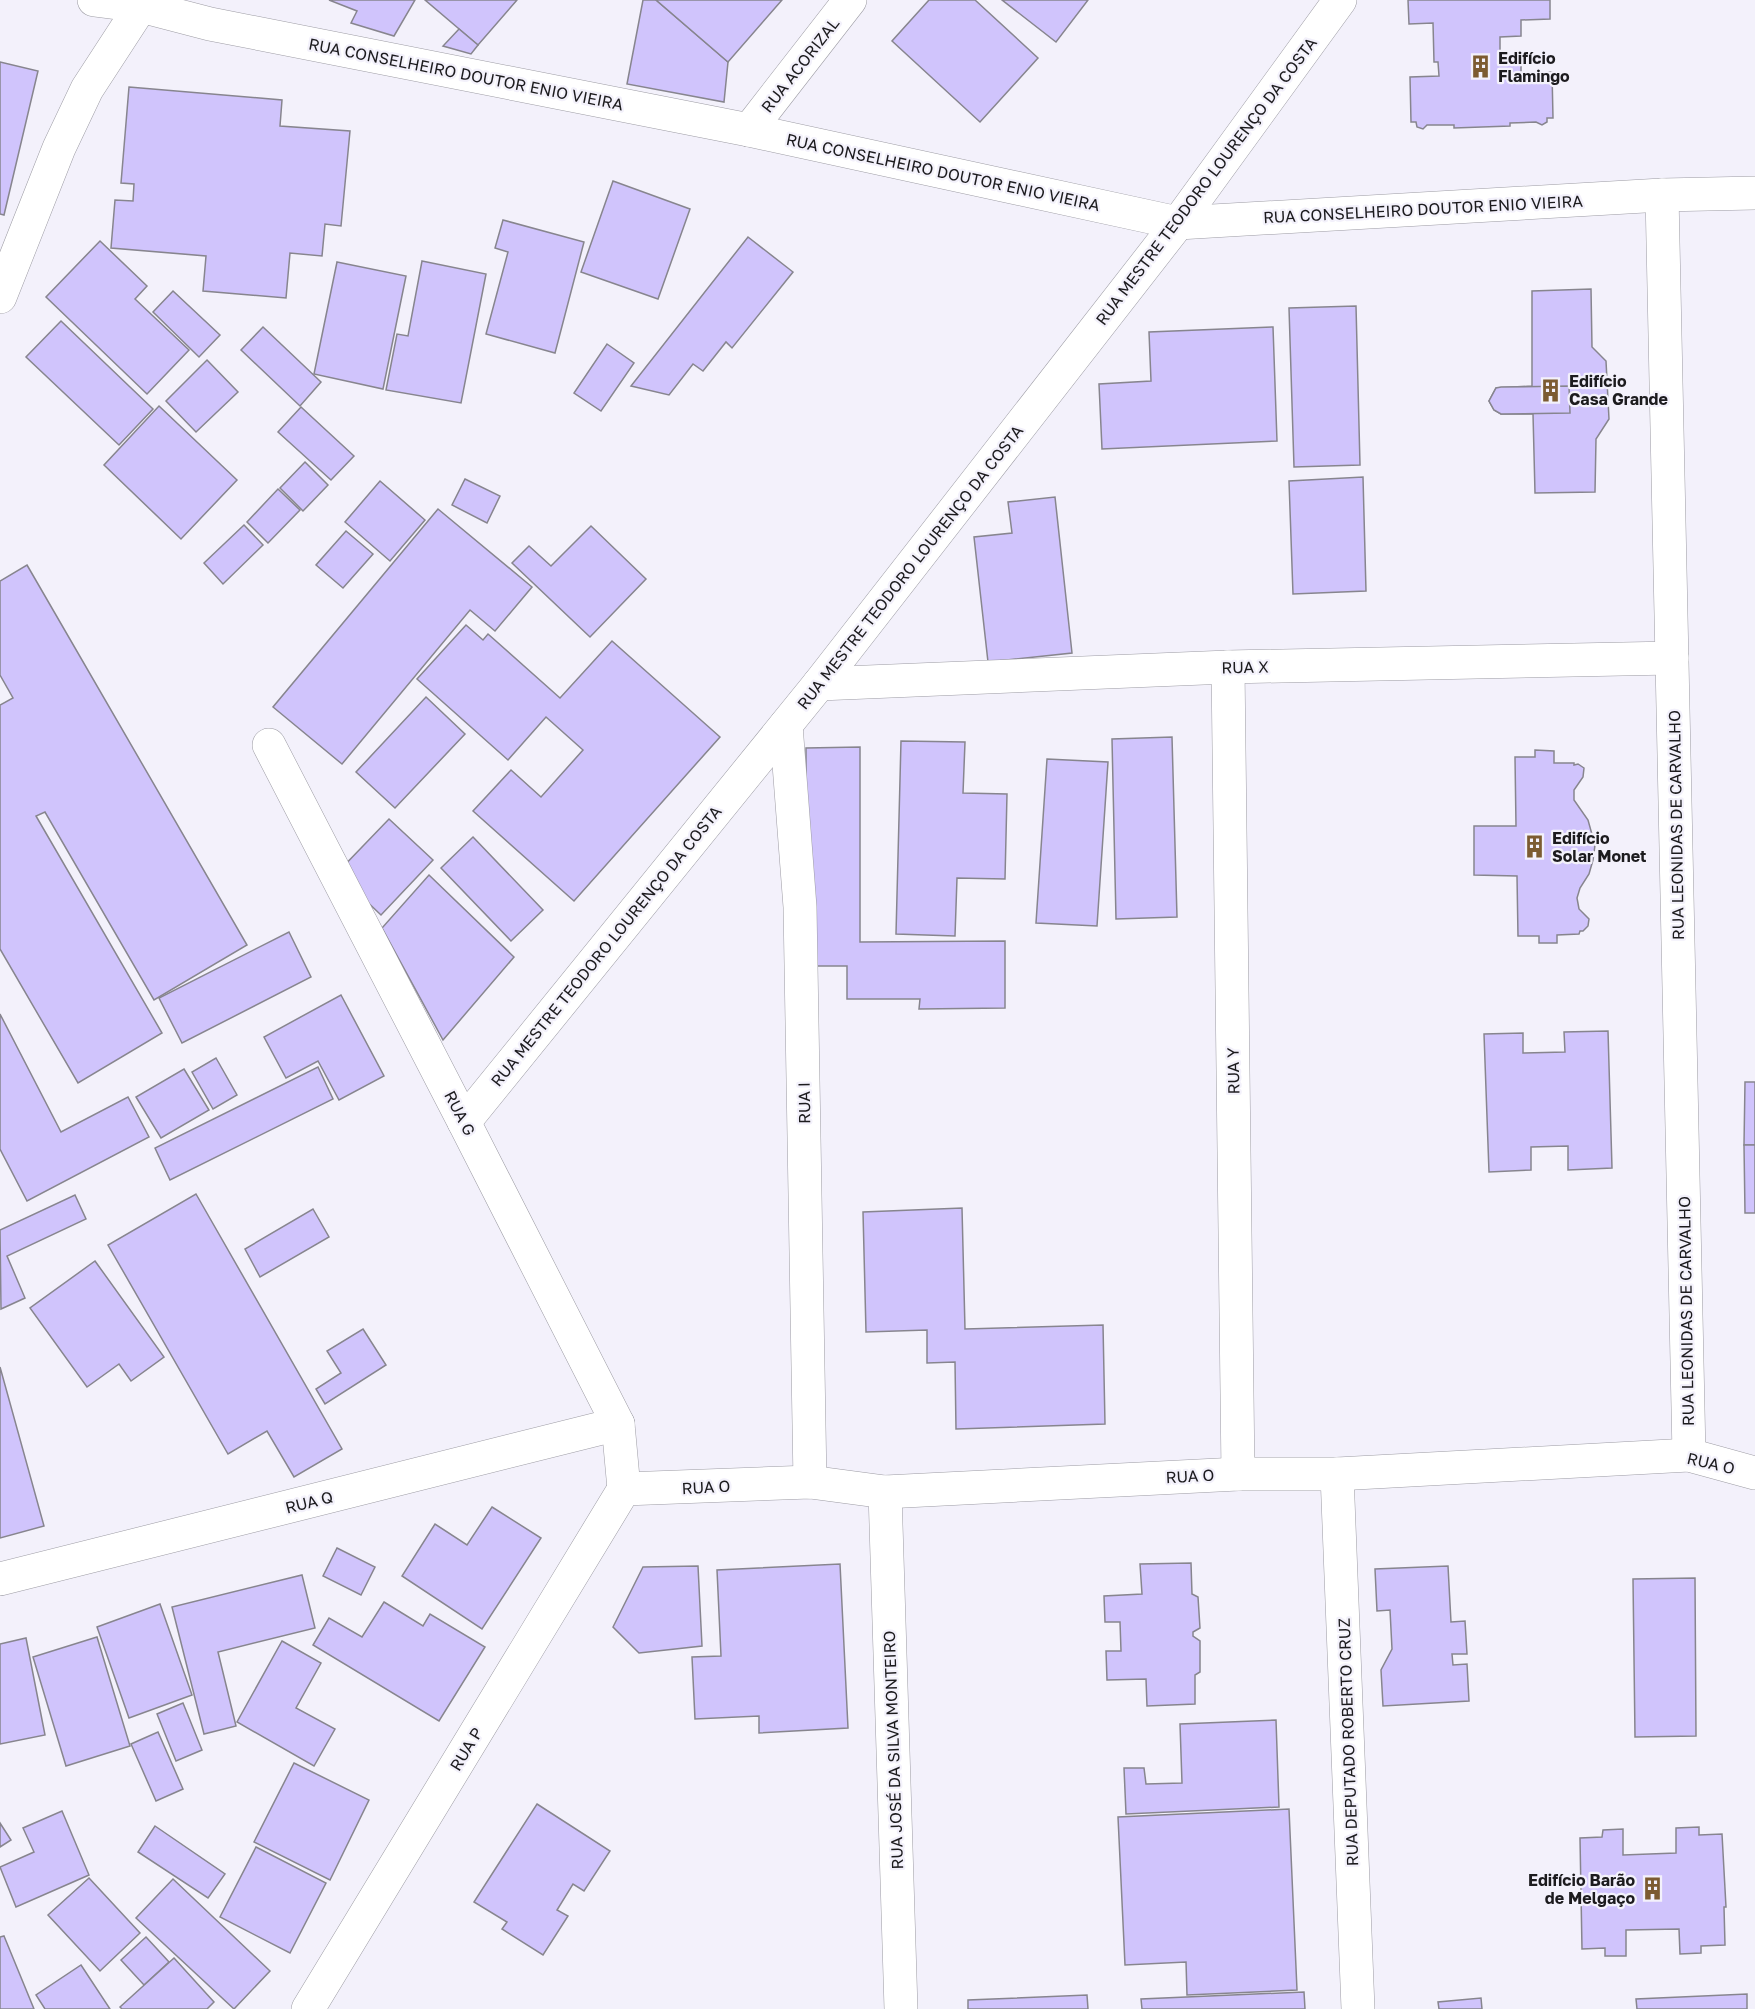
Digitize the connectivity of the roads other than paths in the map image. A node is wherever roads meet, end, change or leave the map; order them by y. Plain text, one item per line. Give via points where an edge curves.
1 (94, 0) edge
2 (850, 0) edge
3 (1340, 0) edge
4 (144, 3) edge
5 (749, 129) junction
6 (1755, 193) edge
7 (1662, 195) junction
8 (1178, 223) junction
9 (0, 297) edge
10 (1672, 658) junction
11 (1228, 668) junction
12 (819, 684) junction
13 (786, 725) junction
14 (269, 745) dead end
15 (464, 1122) junction
16 (618, 1424) junction
17 (1689, 1455) junction
18 (1755, 1473) edge
19 (1238, 1474) junction
20 (1337, 1474) junction
21 (810, 1482) junction
22 (624, 1489) junction
23 (885, 1492) junction
24 (0, 1580) edge
25 (308, 2009) edge
26 (901, 2009) edge
27 (1358, 2009) edge

1 - 4 street, RUA CONSELHEIRO DOUTOR ENIO VIEIRA
2 - 5 street, RUA ACORIZAL
3 - 8 street, RUA MESTRE TEODORO LOURENÇO DA COSTA
4 - 5 street, RUA CONSELHEIRO DOUTOR ENIO VIEIRA via 210,24
4 - 9 street via 87,89 59,148
5 - 8 street, RUA CONSELHEIRO DOUTOR ENIO VIEIRA
6 - 7 street, RUA CONSELHEIRO DOUTOR ENIO VIEIRA
7 - 8 street, RUA CONSELHEIRO DOUTOR ENIO VIEIRA
7 - 10 street, RUA LEONIDAS DE CARVALHO
8 - 12 street, RUA MESTRE TEODORO LOURENÇO DA COSTA
10 - 11 street, RUA X
10 - 17 street, RUA LEONIDAS DE CARVALHO
11 - 12 street, RUA X
11 - 19 street, RUA Y
12 - 13 street, RUA MESTRE TEODORO LOURENÇO DA COSTA
13 - 15 street, RUA MESTRE TEODORO LOURENÇO DA COSTA
13 - 21 street, RUA I via 800,907
14 - 15 street, RUA G
15 - 16 street, RUA G
16 - 22 street, RUA G
16 - 24 street, RUA Q
17 - 18 street, RUA O
17 - 20 street, RUA O
19 - 20 street, RUA O
19 - 23 street, RUA O
20 - 27 street, RUA DEPUTADO ROBERTO CRUZ
21 - 22 street, RUA O
21 - 23 street, RUA O
22 - 25 street, RUA P
23 - 26 street, RUA JOSÉ DA SILVA MONTEIRO

